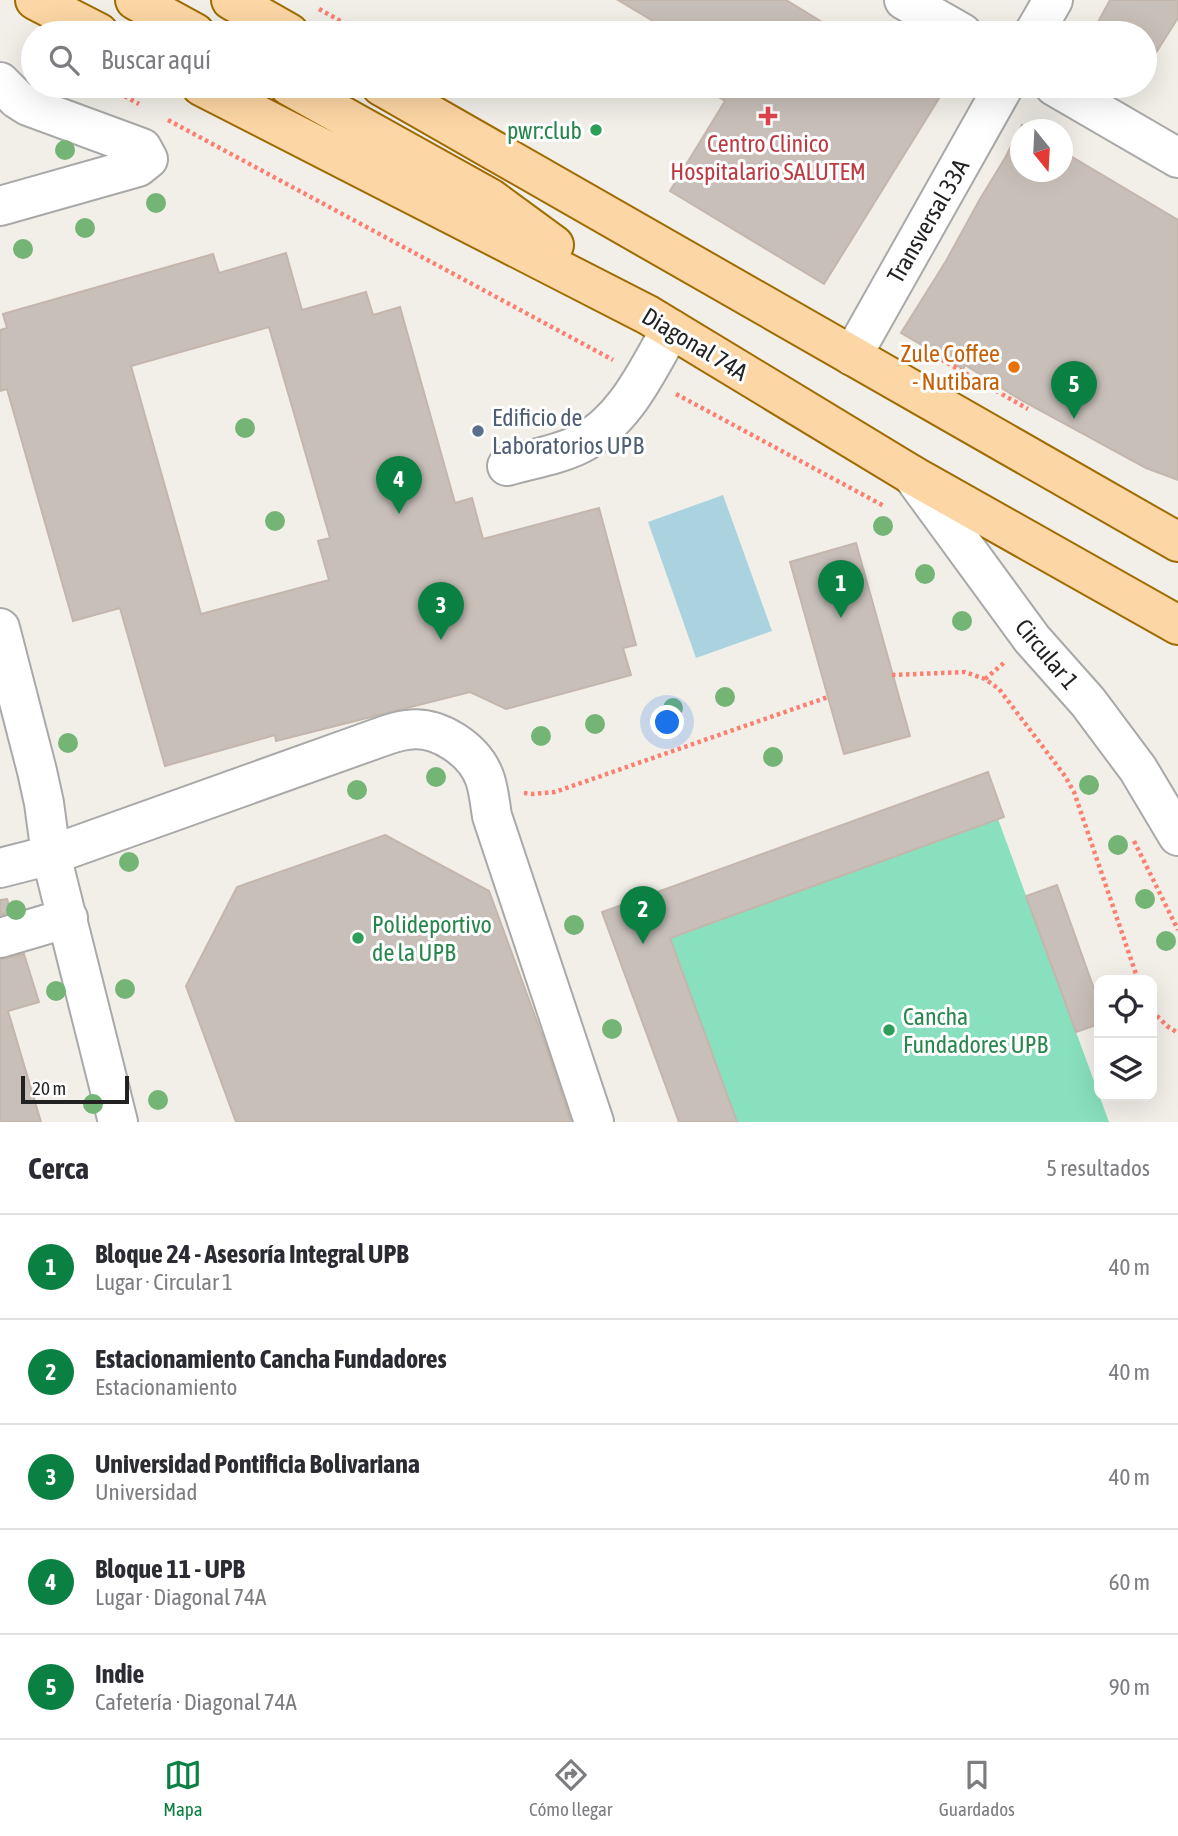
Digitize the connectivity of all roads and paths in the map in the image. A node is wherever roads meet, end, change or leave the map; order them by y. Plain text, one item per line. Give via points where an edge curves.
1 (35, 0) edge
2 (135, 0) edge
3 (231, 0) edge
4 (904, 0) edge
5 (1053, 0) edge
6 (302, 20) edge
7 (76, 21) edge
8 (173, 21) edge
9 (941, 21) edge
10 (1041, 21) edge
11 (0, 82) edge
12 (129, 98) edge
13 (224, 98) edge
14 (311, 98) edge
15 (402, 98) edge
16 (997, 98) edge
17 (1075, 98) edge
18 (142, 105) dead end
19 (166, 118) dead end
20 (1178, 158) edge
21 (0, 206) edge
22 (659, 322) junction
23 (852, 356) junction
24 (643, 377) junction
25 (507, 466) dead end
26 (912, 475) junction
27 (890, 509) dead end
28 (1178, 542) edge
29 (1178, 625) edge
30 (0, 628) edge
31 (892, 674) dead end
32 (828, 697) dead end
33 (485, 777) junction
34 (1130, 834) dead end
35 (1178, 836) edge
36 (51, 855) junction
37 (0, 869) edge
38 (68, 918) junction
39 (1178, 930) edge
40 (0, 938) edge
41 (1136, 975) edge
42 (1157, 1016) edge
43 (1178, 1033) edge
44 (118, 1122) edge
45 (594, 1122) edge

1 - 7 main road
2 - 8 main road
3 - 6 main road
4 - 9 street
5 - 10 street
11 - 21 street via 29,106 142,148 148,159 138,167
12 - 18 path
13 - 22 main road, Diagonal 74A
14 - 22 main road via 490,198
15 - 23 main road
16 - 23 street, Transversal 33A
17 - 20 street
19 - 24 path
22 - 24 street
22 - 26 main road, Diagonal 74A
23 - 28 main road
24 - 25 street via 615,419 598,433 579,444
24 - 27 path
26 - 29 main road, Diagonal 74A
26 - 35 street, Circular 1 via 1032,639 1088,702 1138,769
30 - 36 street via 37,771
31 - 41 path via 965,672 999,690 1074,792
32 - 33 path via 555,793 511,791
33 - 36 street via 468,752 452,739 410,729
33 - 45 street via 492,817
34 - 39 path
36 - 37 street
36 - 38 street
38 - 40 street
38 - 44 street
42 - 43 path

